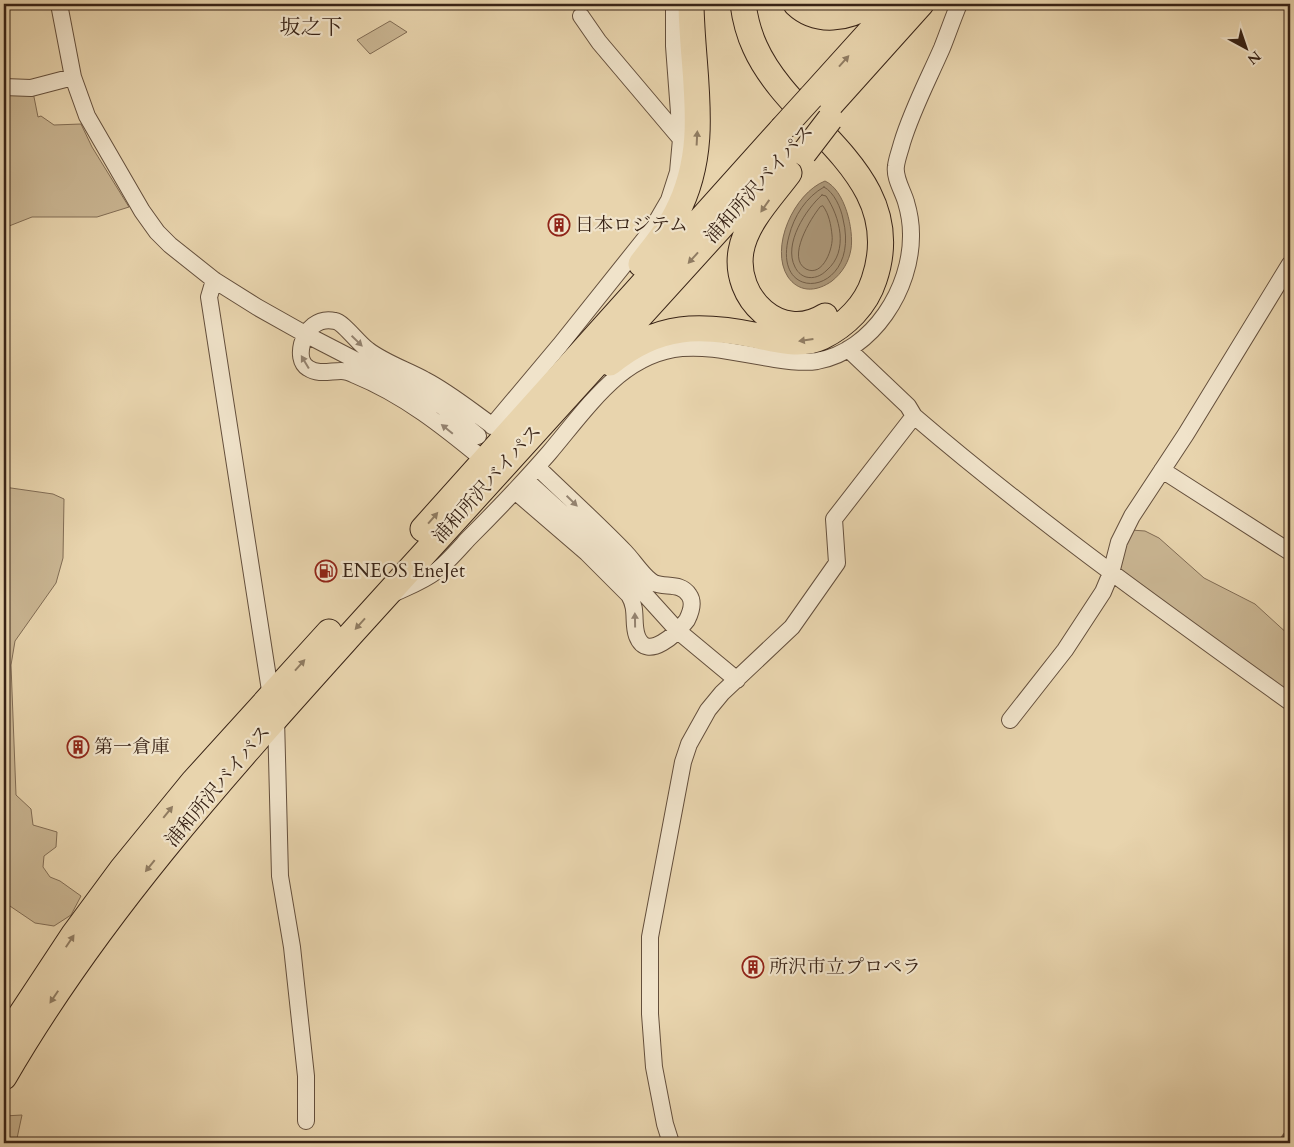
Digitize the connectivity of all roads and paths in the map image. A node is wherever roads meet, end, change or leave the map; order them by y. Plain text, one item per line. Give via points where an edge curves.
1 (59, 4) edge
2 (674, 4) edge
3 (691, 4) edge
4 (728, 4) edge
5 (743, 4) edge
6 (796, 4) edge
7 (870, 4) edge
8 (959, 4) edge
9 (907, 9) edge
10 (581, 16) dead end
11 (73, 77) junction
12 (4, 87) edge
13 (681, 139) junction
14 (794, 142) junction
15 (1290, 264) edge
16 (214, 280) junction
17 (305, 334) junction
18 (848, 349) junction
19 (914, 416) junction
20 (505, 429) junction
21 (478, 436) dead end
22 (484, 460) junction
23 (537, 467) junction
24 (1162, 470) junction
25 (522, 487) junction
26 (456, 519) junction
27 (1290, 552) edge
28 (1111, 573) junction
29 (382, 599) junction
30 (678, 631) junction
31 (737, 680) junction
32 (1290, 702) edge
33 (273, 707) junction
34 (1010, 720) dead end
35 (4, 1040) edge
36 (4, 1077) edge
37 (306, 1121) dead end
38 (671, 1143) edge

1 - 11 street
2 - 13 street
20 -> 3 highway via 660,240 685,196 696,160 698,124
14 -> 4 highway via 746,236 740,262 745,288 759,308 774,319 794,324 819,320 837,308 851,292 863,267 866,246 864,223 856,200 832,164 750,69 732,28
5 -> 26 highway via 749,32 764,64 855,170 872,198 880,227 880,258 865,299 844,323 819,338 806,341 783,341 725,330 693,328 646,340 602,370
6 - 7 highway via 810,13 834,17 862,10
8 - 18 street via 913,111 895,168 906,202 911,234 901,288 881,321
9 - 14 highway, 浦和所沢バイパス
10 - 13 street
11 - 12 street via 31,88
11 - 16 street via 87,116 149,221 170,244
13 - 20 street via 678,172 669,200 651,231 560,345
14 - 20 highway, 浦和所沢バイパス
14 -> 26 highway, 浦和所沢バイパス
15 - 24 street
16 - 17 street
16 - 33 street via 209,297
17 -> 20 street via 315,323 338,321 371,353 425,380
17 - 21 street via 421,393
22 -> 17 street via 442,425 350,372 310,370 301,357
18 - 19 street via 908,406
18 - 23 street via 817,361 777,360 700,347 654,354 617,377
19 - 28 street
19 - 31 street via 834,519 837,563 831,574 792,627
20 - 22 highway, 浦和所沢バイパス
33 -> 22 highway, 浦和所沢バイパス
23 - 25 street
23 -> 30 street via 626,552 648,578 654,583 683,588 688,593 692,608
24 - 27 street
24 - 28 street via 1132,516
25 - 29 street via 435,573
25 - 30 street via 612,558
30 -> 25 street via 657,646 643,644 638,639 634,604 629,595
26 - 29 highway, 浦和所沢バイパス
28 - 32 street
28 - 34 street via 1103,592 1065,650
29 -> 33 highway, 浦和所沢バイパス
30 - 31 street
31 - 38 street via 708,710 689,744 650,937 654,1066
35 -> 33 highway, 浦和所沢バイパス via 74,934 122,869 193,782
33 -> 36 highway, 浦和所沢バイパス via 211,792 85,952 26,1038
33 - 37 street via 280,876 292,947 306,1076

